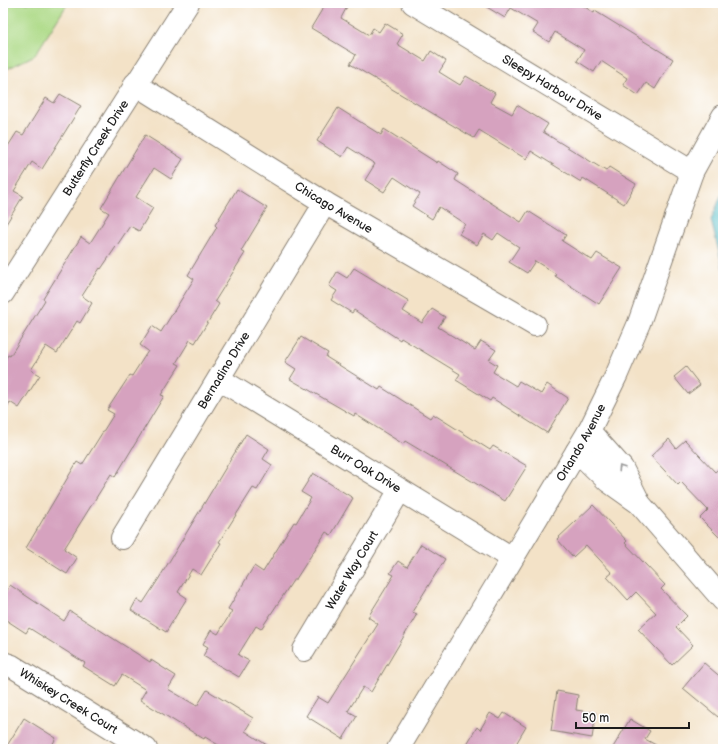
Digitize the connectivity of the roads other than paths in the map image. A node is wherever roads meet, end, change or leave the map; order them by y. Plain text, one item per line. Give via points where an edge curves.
1 (188, 3) edge
2 (413, 3) edge
3 (136, 84) junction
4 (723, 116) edge
5 (692, 172) junction
6 (325, 203) junction
7 (3, 293) edge
8 (535, 325) dead end
9 (219, 379) junction
10 (589, 431) junction
11 (577, 451) junction
12 (400, 490) junction
13 (639, 503) junction
14 (122, 538) dead end
15 (512, 558) junction
16 (723, 600) edge
17 (304, 650) dead end
18 (6, 670) edge
19 (146, 749) edge
20 (398, 749) edge

1 - 3 street, Butterfly Creek Drive
2 - 5 street, Sleepy Harbour Drive
3 - 6 street, Chicago Avenue
3 - 7 street, Butterfly Creek Drive
4 - 5 street, Orlando Avenue
5 - 10 street, Orlando Avenue via 639,323
6 - 8 street, Chicago Avenue
6 - 9 street, Bernadino Drive
9 - 12 street, Burr Oak Drive
9 - 14 street, Bernadino Drive
10 - 11 street, Orlando Avenue
13 -> 10 street via 622,468
11 - 13 street via 608,481
11 - 15 street, Orlando Avenue
12 - 15 street, Burr Oak Drive
12 - 17 street, Water Way Court
13 - 16 street
15 - 20 street, Orlando Avenue
18 - 19 street, Whiskey Creek Court

